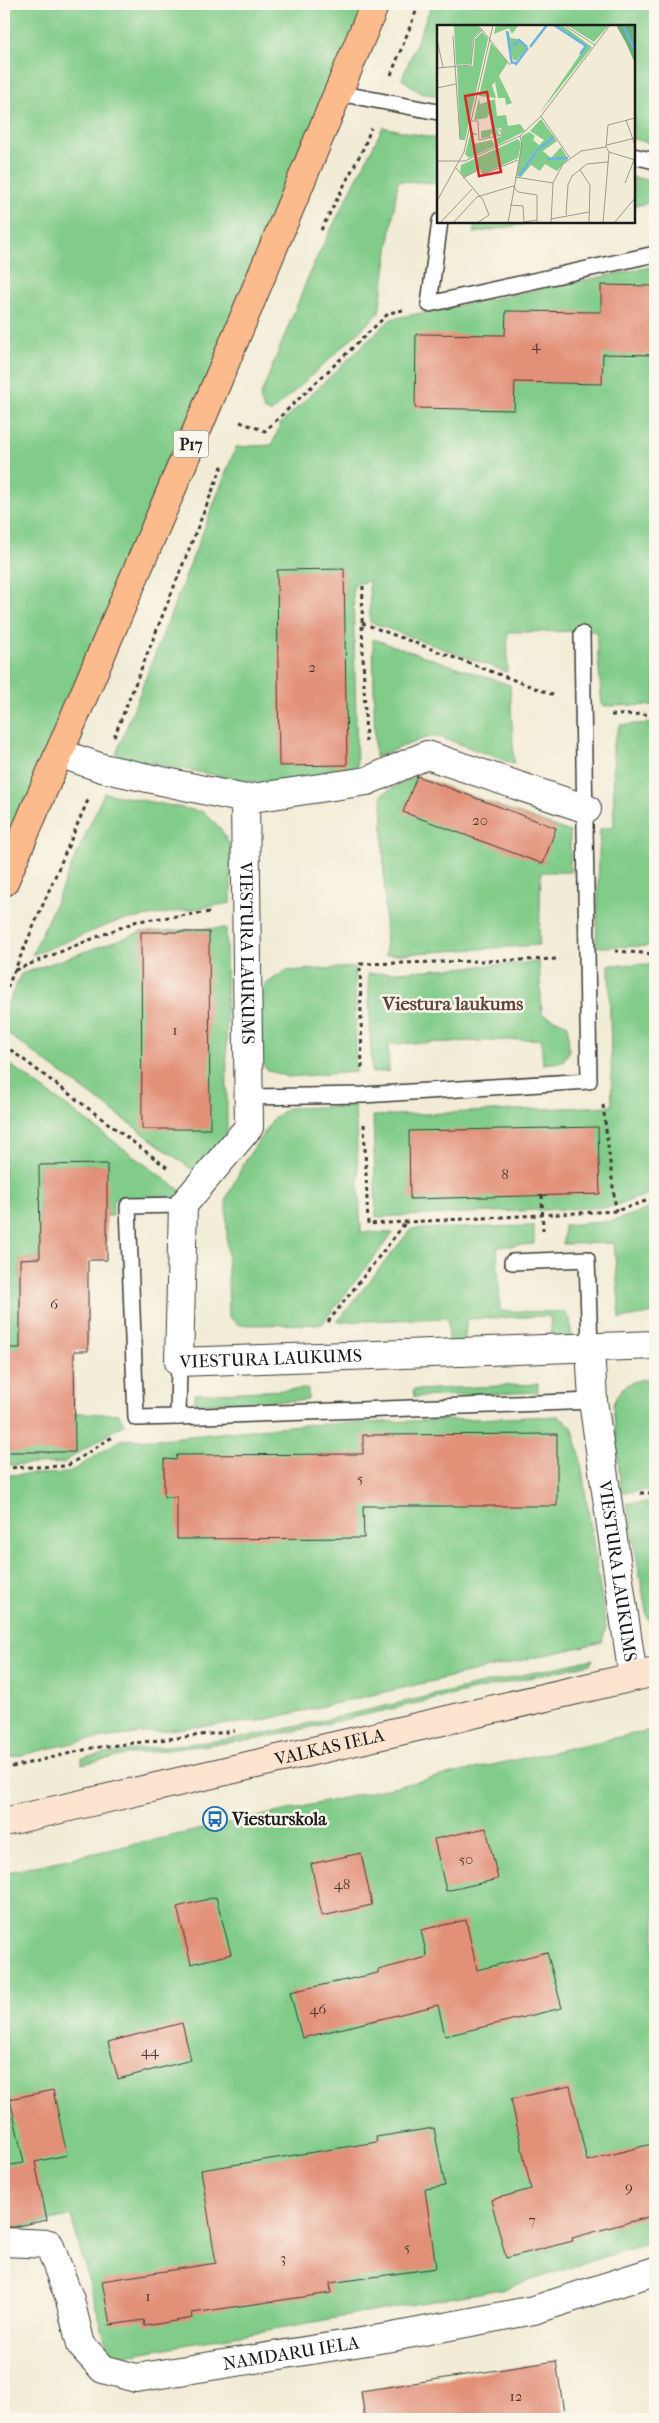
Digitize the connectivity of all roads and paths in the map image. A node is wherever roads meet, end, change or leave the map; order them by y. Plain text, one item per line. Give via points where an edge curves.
1 (375, 4) edge
2 (419, 4) edge
3 (399, 54) dead end
4 (338, 93) junction
5 (437, 112) edge
6 (364, 147) dead end
7 (634, 156) edge
8 (655, 161) edge
9 (440, 222) edge
10 (316, 239) dead end
11 (655, 254) edge
12 (429, 304) junction
13 (243, 413) dead end
14 (240, 422) junction
15 (236, 431) dead end
16 (225, 459) dead end
17 (363, 586) dead end
18 (362, 623) junction
19 (582, 634) dead end
20 (584, 706) junction
21 (114, 737) dead end
22 (59, 753) junction
23 (367, 781) junction
24 (245, 799) junction
25 (587, 809) junction
26 (84, 810) dead end
27 (4, 882) edge
28 (246, 907) junction
29 (655, 954) edge
30 (588, 958) junction
31 (14, 970) junction
32 (4, 995) edge
33 (4, 1045) edge
34 (589, 1081) junction
35 (250, 1097) junction
36 (542, 1195) dead end
37 (189, 1197) junction
38 (616, 1211) dead end
39 (406, 1222) dead end
40 (544, 1261) junction
41 (512, 1262) dead end
42 (655, 1345) edge
43 (590, 1347) junction
44 (300, 1358) junction
45 (179, 1362) junction
46 (593, 1401) junction
47 (178, 1417) junction
48 (136, 1418) junction
49 (4, 1468) edge
50 (644, 1675) edge
51 (241, 1730) dead end
52 (4, 1769) edge
53 (4, 1822) edge
54 (4, 2242) edge
55 (655, 2271) edge

1 - 4 main road, P17
2 - 3 path
4 - 5 lane
4 - 22 main road, P17
6 - 10 path
7 - 8 lane
9 - 12 lane
11 - 12 lane
12 - 14 path via 389,313 265,431
13 - 14 path
14 - 15 path
16 - 21 path
17 - 18 path
18 - 20 path
18 - 23 path
19 - 20 lane
20 - 25 lane
22 - 24 street via 102,768
22 - 27 main road, P17
23 - 24 street
23 - 25 street via 427,755
24 - 28 street, VIESTURA LAUKUMS
25 - 30 lane
26 - 31 path
28 - 31 path via 137,921
28 - 35 street, VIESTURA LAUKUMS
29 - 30 path via 615,951
30 - 34 lane
31 - 32 path
33 - 37 path
34 - 35 lane
34 - 38 path via 604,1106
35 - 37 street, VIESTURA LAUKUMS via 249,1127
36 - 40 path
37 - 45 street, VIESTURA LAUKUMS
37 - 48 lane via 128,1206
39 - 44 path
40 - 41 lane
40 - 43 lane via 587,1259
42 - 43 street, VIESTURA LAUKUMS
43 - 44 street, VIESTURA LAUKUMS
43 - 46 street, VIESTURA LAUKUMS
44 - 45 street, VIESTURA LAUKUMS
45 - 47 lane
46 - 47 lane
46 - 50 street, VIESTURA LAUKUMS
47 - 48 lane
48 - 49 path via 67,1466
50 - 53 main road, VALKAS IELA
51 - 52 path via 92,1748
54 - 55 street, NAMDARU IELA via 48,2244 70,2300 81,2345 103,2369 136,2378 392,2337 534,2310

